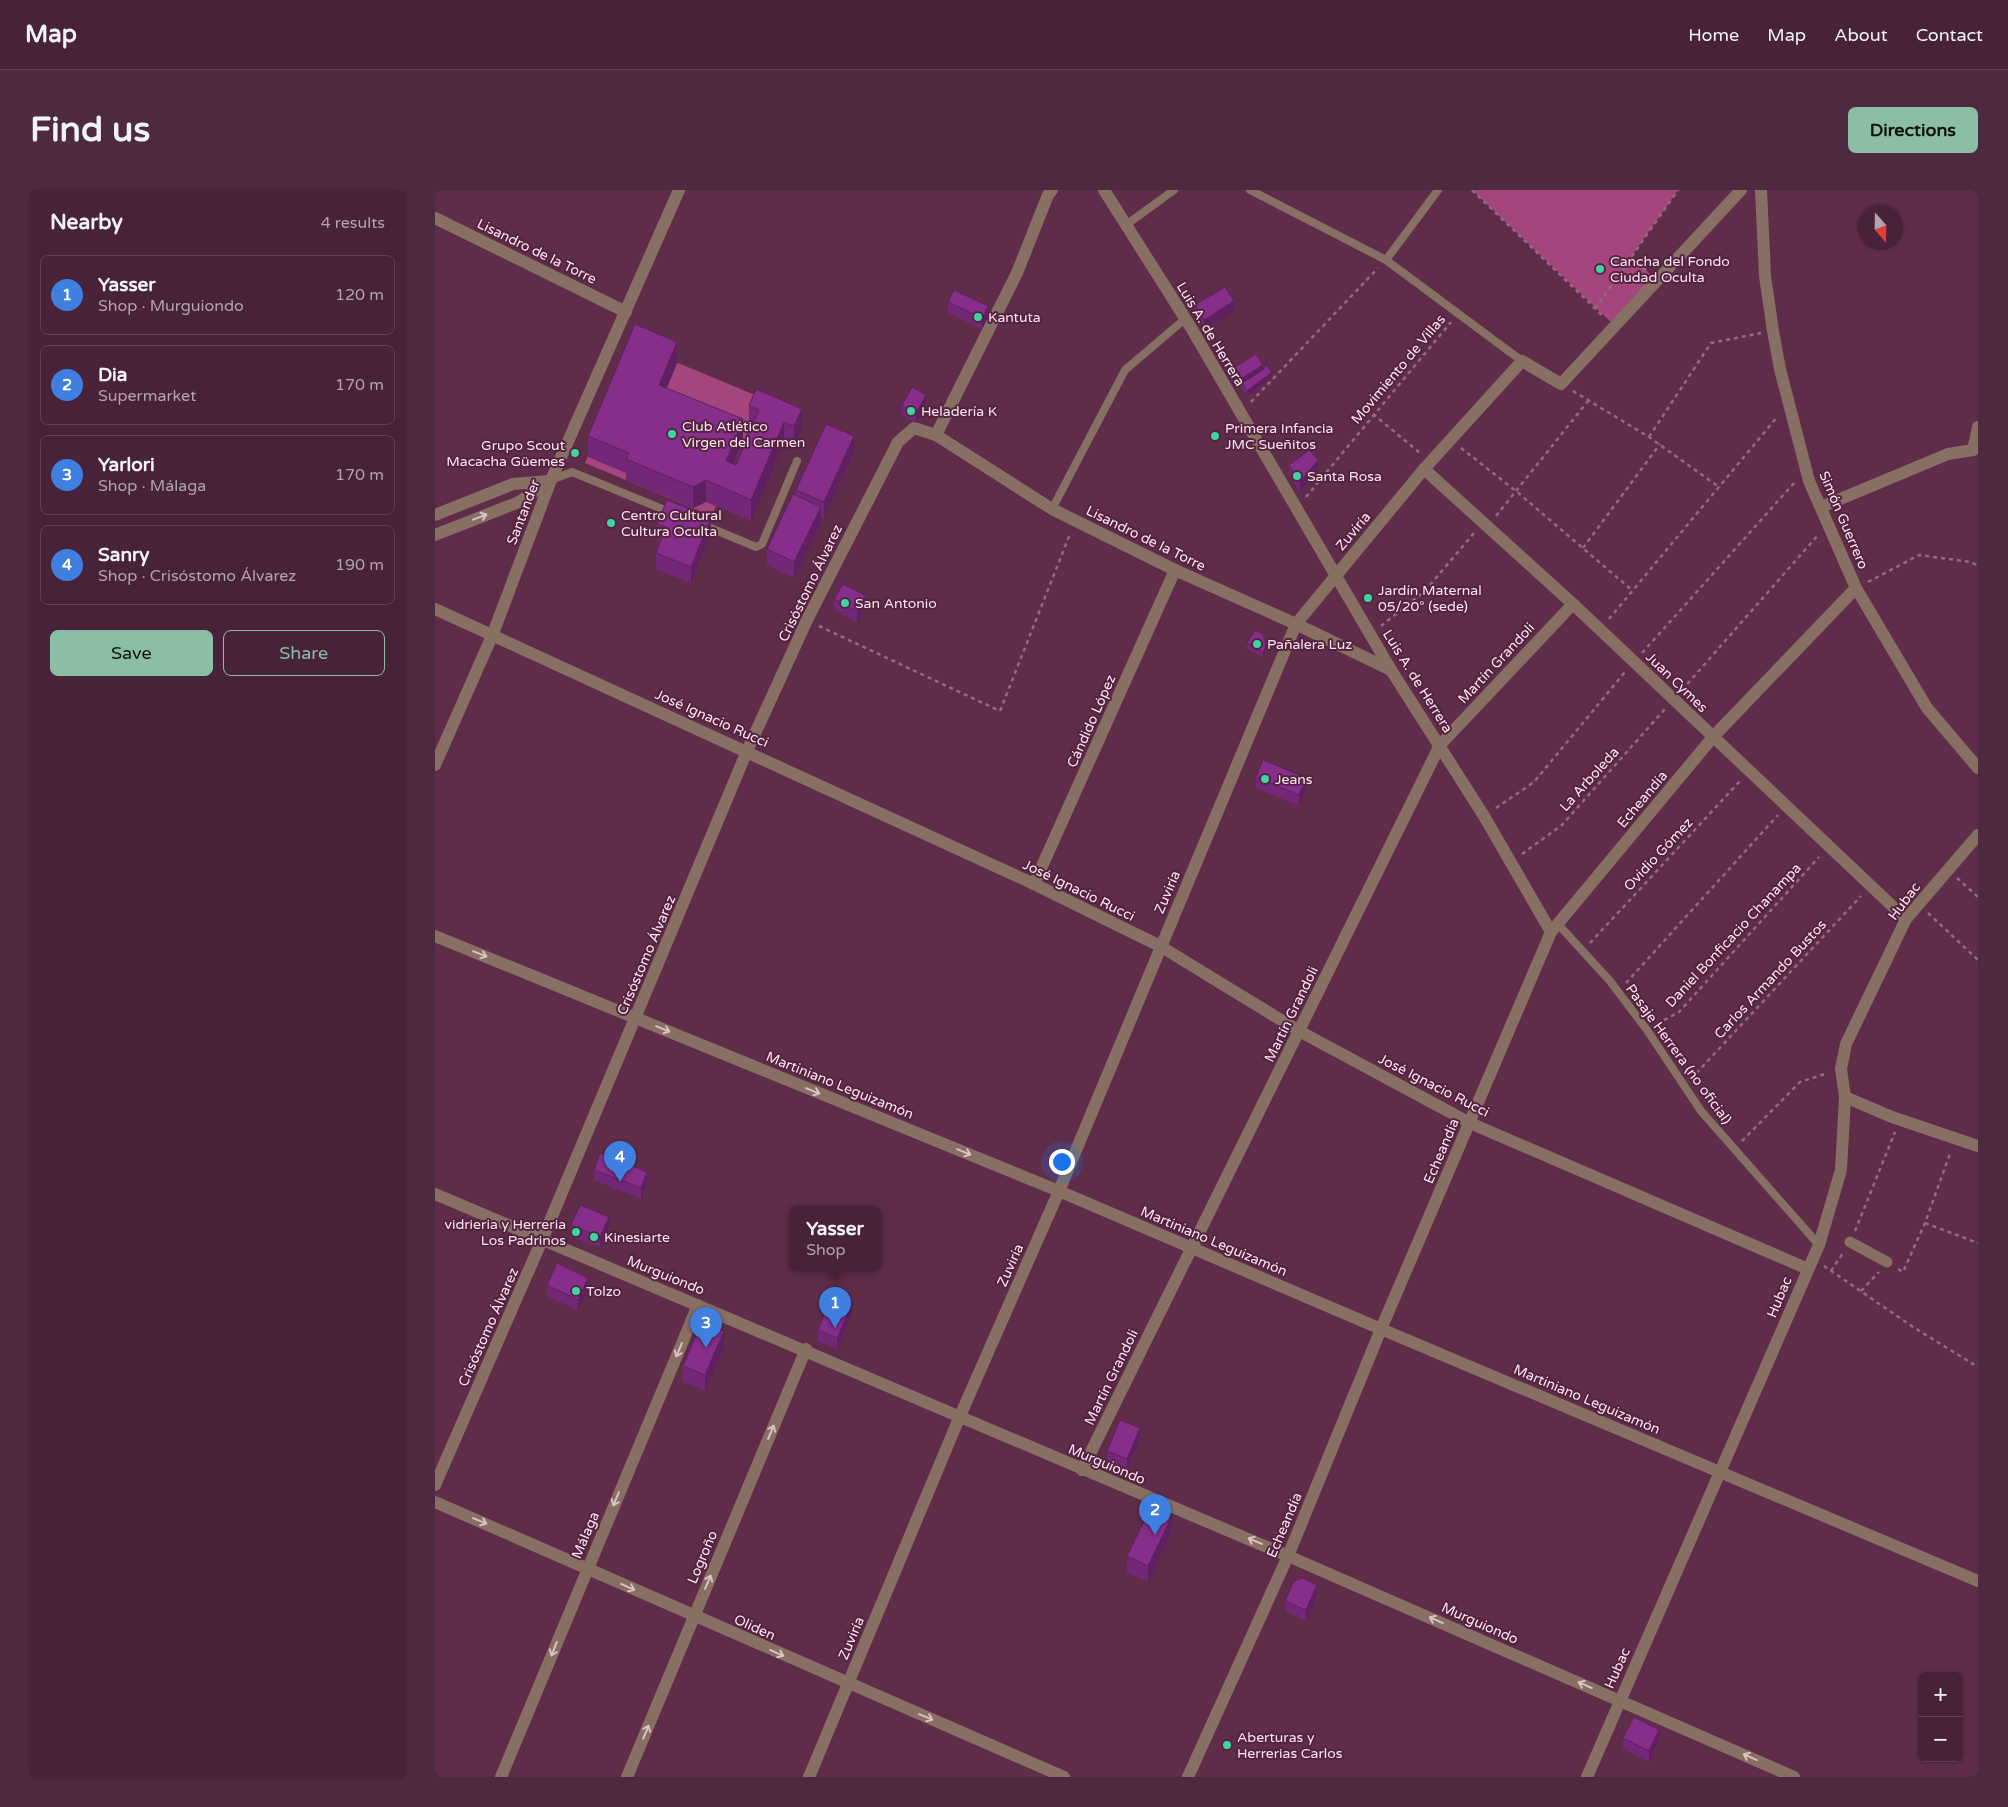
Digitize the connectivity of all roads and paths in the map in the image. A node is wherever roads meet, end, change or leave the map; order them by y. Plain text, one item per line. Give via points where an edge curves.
1 (679, 190) edge
2 (1052, 190) edge
3 (1104, 190) edge
4 (1174, 190) edge
5 (1249, 190) edge
6 (1438, 190) edge
7 (1472, 190) edge
8 (1678, 190) edge
9 (1741, 190) edge
10 (1761, 190) edge
11 (435, 218) edge
12 (1126, 225) junction
13 (1631, 257) junction
14 (1386, 260) junction
15 (1657, 280) junction
16 (627, 312) junction
17 (1458, 313) junction
18 (1186, 318) junction
19 (1773, 331) junction
20 (1522, 361) junction
21 (1561, 384) junction
22 (1588, 400) junction
23 (1789, 402) junction
24 (1241, 413) junction
25 (1373, 414) junction
26 (1978, 427) edge
27 (936, 435) junction
28 (1649, 437) junction
29 (1450, 440) junction
30 (898, 442) joint
31 (1660, 444) junction
32 (1976, 452) edge
33 (797, 461) dead end
34 (1427, 465) junction
35 (1806, 469) junction
36 (551, 480) junction
37 (1719, 487) junction
38 (1516, 491) junction
39 (1821, 507) junction
40 (1297, 508) junction
41 (1052, 509) junction
42 (435, 515) edge
43 (683, 517) edge
44 (692, 520) edge
45 (1075, 521) junction
46 (1828, 523) junction
47 (1485, 525) junction
48 (435, 535) edge
49 (1583, 548) junction
50 (1978, 566) edge
51 (1175, 570) junction
52 (1337, 574) junction
53 (1856, 588) junction
54 (1633, 591) junction
55 (1573, 604) junction
56 (435, 609) edge
57 (807, 620) junction
58 (1296, 624) junction
59 (1601, 630) junction
60 (1371, 634) junction
61 (492, 636) junction
62 (1634, 662) junction
63 (1391, 670) junction
64 (1673, 700) junction
65 (1713, 737) junction
66 (1440, 745) junction
67 (747, 750) junction
68 (435, 765) edge
69 (1978, 768) edge
70 (1749, 771) junction
71 (1786, 806) junction
72 (1483, 816) junction
73 (1978, 835) edge
74 (1829, 846) junction
75 (1510, 862) junction
76 (1948, 870) junction
77 (1035, 884) junction
78 (1871, 886) junction
79 (1978, 897) edge
80 (1919, 904) junction
81 (1906, 919) junction
82 (1554, 928) junction
83 (435, 936) edge
84 (1160, 946) junction
85 (1583, 951) junction
86 (1978, 960) edge
87 (1618, 991) junction
88 (636, 1018) junction
89 (1647, 1030) junction
90 (1299, 1031) junction
91 (1841, 1069) junction
92 (1685, 1086) junction
93 (1845, 1097) junction
94 (1900, 1120) junction
95 (1470, 1122) junction
96 (1955, 1138) junction
97 (1978, 1146) edge
98 (1734, 1148) junction
99 (1059, 1191) junction
100 (435, 1194) edge
101 (1925, 1223) junction
102 (542, 1240) junction
103 (1850, 1242) junction
104 (1978, 1243) edge
105 (1819, 1245) junction
106 (1192, 1247) junction
107 (1887, 1262) junction
108 (1810, 1263) junction
109 (1831, 1271) junction
110 (1861, 1291) junction
111 (698, 1305) junction
112 (1381, 1329) junction
113 (805, 1349) junction
114 (1978, 1367) edge
115 (960, 1416) junction
116 (1082, 1470) junction
117 (1720, 1470) junction
118 (435, 1485) edge
119 (435, 1502) edge
120 (1289, 1556) junction
121 (588, 1568) junction
122 (1978, 1581) edge
123 (694, 1617) junction
124 (848, 1684) junction
125 (1620, 1700) junction
126 (501, 1777) edge
127 (627, 1777) edge
128 (809, 1777) edge
129 (1064, 1777) edge
130 (1188, 1777) edge
131 (1587, 1777) edge
132 (1794, 1777) edge

1 - 16 street, Santander
2 - 27 street via 1017,273
3 - 12 street, Luis A. de Herrera
4 - 12 lane
5 - 14 lane
6 - 14 lane
7 - 13 path via 1595,308
8 - 13 path
9 - 15 street
10 - 19 street, Simón Guerrero via 1765,276
11 - 16 street, Lisandro de la Torre
12 - 18 street, Luis A. de Herrera
13 - 15 path
14 - 17 lane
14 - 24 path
15 - 21 street
16 - 36 street, Santander
17 - 20 lane
17 - 25 path, Movimiento de Villas
18 - 24 street, Luis A. de Herrera
18 - 41 lane via 1125,370
19 - 23 street, Simón Guerrero
19 - 28 path via 1711,343
20 - 21 street
20 - 29 street, Zuviría
21 - 22 path
22 - 28 path
22 - 38 path
23 - 35 street, Simón Guerrero
23 - 37 path
24 - 40 street, Luis A. de Herrera
25 - 34 path
25 - 40 path, Movimiento de Villas
26 - 32 street
27 - 30 street, Lisandro de la Torre via 914,428
27 - 41 street, Lisandro de la Torre
28 - 31 path
29 - 34 street, Zuviría
29 - 38 path
30 - 57 street, Crisóstomo Álvarez
31 - 37 path
31 - 49 path
32 - 39 street via 1948,454
33 - 44 lane via 762,544 756,546
34 - 47 street, Juan Cymes
34 - 52 street, Zuviría
35 - 39 street, Simón Guerrero
35 - 62 path
36 - 42 street via 513,484
36 - 43 lane via 573,472
48 -> 36 street via 519,502
36 - 61 street, Santander
37 - 54 path
38 - 47 path
38 - 49 path
39 - 46 street, Simón Guerrero
40 - 52 street, Luis A. de Herrera
41 - 45 street, Lisandro de la Torre
45 - 51 street, Lisandro de la Torre
45 - 57 path via 1000,711
46 - 53 street, Simón Guerrero
46 - 64 path, La Arboleda
47 - 55 street, Juan Cymes
47 - 60 path via 1425,592
49 - 54 path
50 - 53 path via 1971,562 1919,555
51 - 58 street, Lisandro de la Torre
51 - 77 street, Cándido López
52 - 58 street, Zuviría
52 - 60 street, Luis A. de Herrera
53 - 65 street, Echeandía
53 - 69 street, Simón Guerrero via 1927,708
54 - 59 path
55 - 59 street, Juan Cymes
55 - 66 street, Martín Grandoli
56 - 61 street, José Ignacio Rucci
57 - 67 street, Crisóstomo Álvarez
58 - 63 street, Lisandro de la Torre
58 - 84 street, Zuviría
59 - 62 street, Juan Cymes
60 - 63 street, Luis A. de Herrera
61 - 67 street, José Ignacio Rucci
61 - 68 street, Santander
62 - 64 street, Juan Cymes
62 - 72 path via 1534,782
63 - 66 street, Luis A. de Herrera
64 - 65 street, Juan Cymes
64 - 75 path, La Arboleda via 1562,825
65 - 70 street, Juan Cymes
65 - 82 street, Echeandía
66 - 72 street, Luis A. de Herrera
66 - 90 street, Martín Grandoli
67 - 77 street, José Ignacio Rucci
67 - 88 street, Crisóstomo Álvarez
70 - 71 street, Juan Cymes
70 - 85 path, Ovidio Gómez
71 - 74 street, Juan Cymes
71 - 87 path
72 - 75 street, Luis A. de Herrera
73 - 76 street, Hubac
74 - 78 street, Juan Cymes
74 - 89 path, Daniel Bonficacio Chanampa via 1679,1012
75 - 82 street, Luis A. de Herrera
76 - 79 path
76 - 80 street, Hubac
77 - 84 street, José Ignacio Rucci
78 - 81 street, Juan Cymes
78 - 92 path, Carlos Armando Bustos
80 - 81 street, Hubac
80 - 86 path
81 - 91 street, Hubac via 1846,1044
82 - 85 lane, Pasaje Herrera (no oficial)
82 - 95 street, Echeandía
83 -> 88 street, Martiniano Leguizamón
84 - 90 street, José Ignacio Rucci
84 - 99 street, Zuviría
85 - 87 lane, Pasaje Herrera (no oficial)
87 - 89 lane, Pasaje Herrera (no oficial)
88 -> 99 street, Martiniano Leguizamón
88 - 102 street, Crisóstomo Álvarez
89 - 92 lane, Pasaje Herrera (no oficial)
90 - 95 street, José Ignacio Rucci
90 - 106 street, Martín Grandoli
91 - 93 street, Hubac
91 - 98 path via 1800,1082
92 - 98 lane, Pasaje Herrera (no oficial) via 1701,1111
93 - 94 street
93 - 105 street, Hubac via 1841,1170
94 - 96 street
94 - 103 path
95 - 108 street, José Ignacio Rucci
95 - 112 street, Echeandía
96 - 97 street
96 - 101 path
98 - 105 lane, Pasaje Herrera (no oficial)
99 - 106 street, Martiniano Leguizamón
99 - 115 street, Zuviría
100 - 102 street, Murguiondo
101 - 104 path
101 - 107 path via 1903,1272
102 - 111 street, Murguiondo
102 - 118 street, Crisóstomo Álvarez
103 - 107 street
103 - 109 path
105 - 108 street, Hubac
106 - 112 street, Martiniano Leguizamón
106 - 116 street, Martín Grandoli
107 - 110 path
108 - 109 path
108 - 117 street, Hubac
109 - 110 path
110 - 114 path
111 - 113 street, Murguiondo
111 -> 121 street, Málaga
112 - 117 street, Martiniano Leguizamón
112 - 120 street, Echeandía
113 - 115 street, Murguiondo
123 -> 113 street, Logroño
115 - 116 street, Murguiondo
115 - 124 street, Zuviría
120 -> 116 street, Murguiondo
117 - 122 street, Martiniano Leguizamón
117 - 125 street, Hubac
119 -> 121 street, Oliden
125 -> 120 street, Murguiondo
120 - 130 street, Echeandía
121 -> 123 street, Oliden
121 -> 126 street, Málaga
123 -> 124 street, Oliden
127 -> 123 street, Logroño
124 - 128 street, Zuviría
124 -> 129 street, Oliden
125 - 131 street, Hubac
132 -> 125 street, Murguiondo

